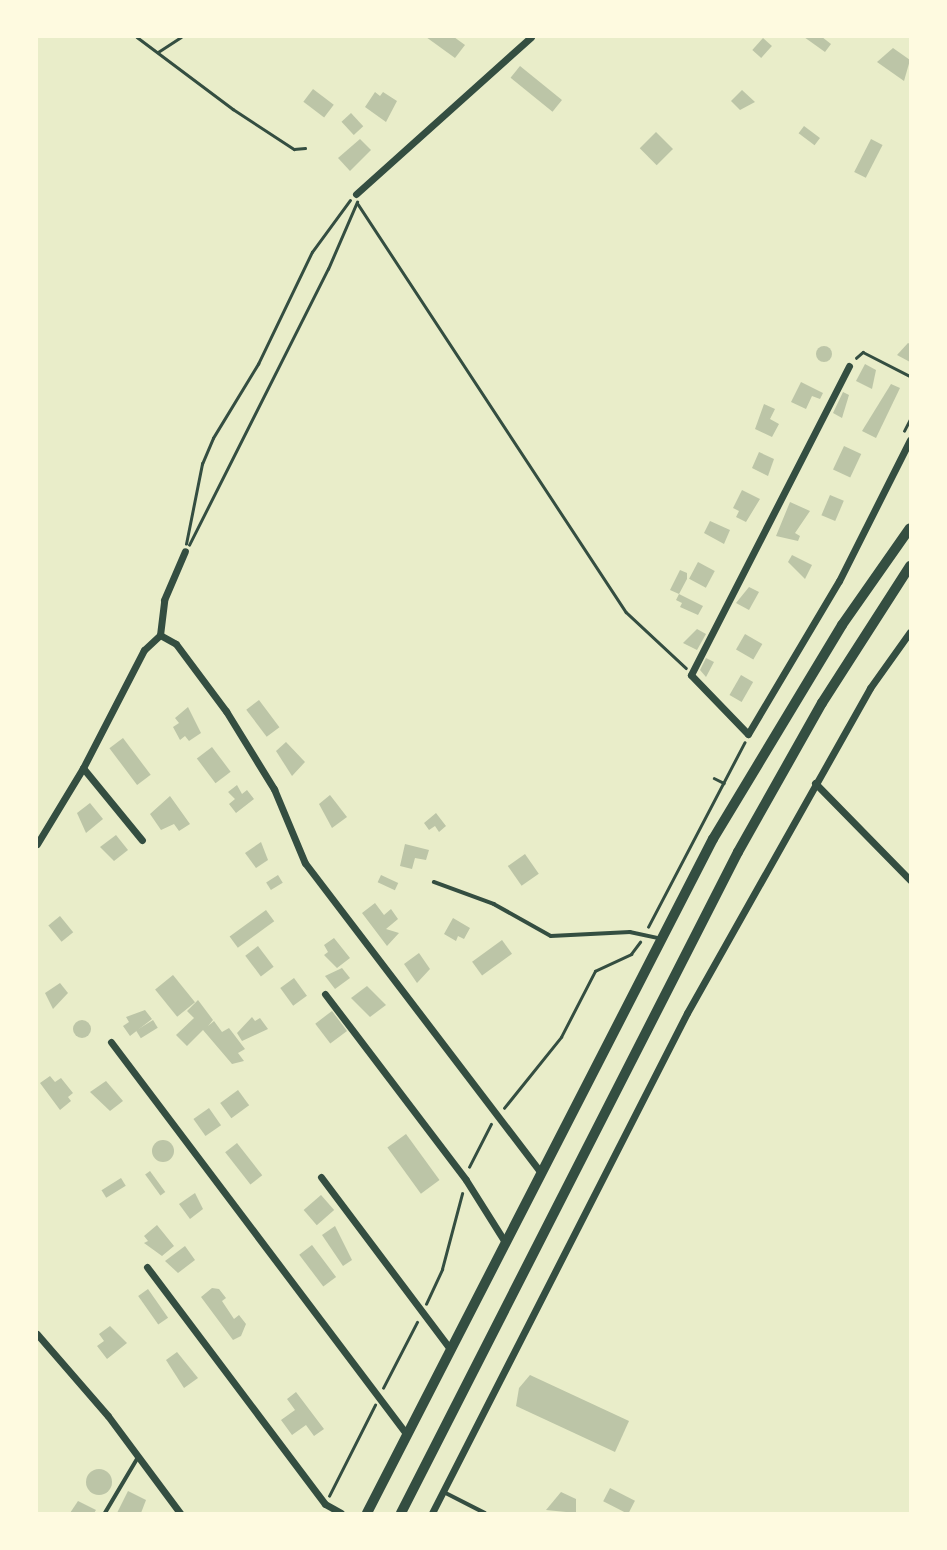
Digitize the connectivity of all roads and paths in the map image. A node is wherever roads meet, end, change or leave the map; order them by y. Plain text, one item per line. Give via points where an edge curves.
1 (138, 37) edge
2 (181, 37) edge
3 (531, 37) edge
4 (158, 52) junction
5 (305, 148) dead end
6 (356, 198) junction
7 (849, 366) joint
8 (910, 376) edge
9 (910, 440) edge
10 (910, 528) edge
11 (185, 551) junction
12 (910, 566) edge
13 (910, 632) edge
14 (160, 635) junction
15 (691, 675) junction
16 (748, 734) junction
17 (83, 768) junction
18 (715, 778) dead end
19 (724, 783) junction
20 (815, 783) junction
21 (142, 840) dead end
22 (37, 844) edge
23 (910, 880) edge
24 (433, 882) dead end
25 (643, 935) junction
26 (661, 939) junction
27 (325, 994) dead end
28 (111, 1042) dead end
29 (497, 1117) junction
30 (541, 1172) junction
31 (321, 1177) dead end
32 (466, 1180) junction
33 (505, 1242) junction
34 (148, 1266) dead end
35 (422, 1313) junction
36 (37, 1335) edge
37 (450, 1349) junction
38 (382, 1391) dead end
39 (376, 1402) dead end
40 (407, 1436) junction
41 (139, 1458) junction
42 (444, 1492) junction
43 (325, 1504) junction
44 (105, 1513) edge
45 (180, 1513) edge
46 (341, 1513) edge
47 (367, 1513) edge
48 (401, 1513) edge
49 (432, 1513) edge
50 (485, 1513) edge

1 - 4 path
2 - 4 path
3 - 6 street
4 - 5 path via 274,136 295,149
6 - 11 path via 328,269
6 - 11 path via 324,231 258,364 213,439 197,483
6 - 15 path via 626,612
7 - 8 path via 863,352
7 - 15 street
9 - 16 street via 839,581
10 - 26 main road via 766,747
11 - 14 street via 164,600
12 - 48 main road via 786,765
13 - 20 street via 870,688
14 - 17 street via 144,650
14 - 29 street via 176,644 226,711 274,789 305,863
15 - 16 street
16 - 19 path
17 - 21 street
17 - 22 street
18 - 19 path
19 - 25 path
20 - 23 street
20 - 42 street via 681,1025
24 - 25 lane via 494,904 551,936
25 - 26 lane
25 - 29 path via 631,954 595,971 561,1037
26 - 30 main road
27 - 32 street
28 - 40 street
29 - 30 street
29 - 32 path via 474,1150
30 - 33 main road
31 - 35 street
32 - 33 street
32 - 35 path via 442,1269
33 - 37 main road
34 - 43 street
35 - 37 street
35 - 38 path
36 - 41 street
37 - 40 main road
39 - 43 path
40 - 47 main road
41 - 44 lane via 130,1464
41 - 45 street
42 - 49 street
42 - 50 lane
43 - 46 street

